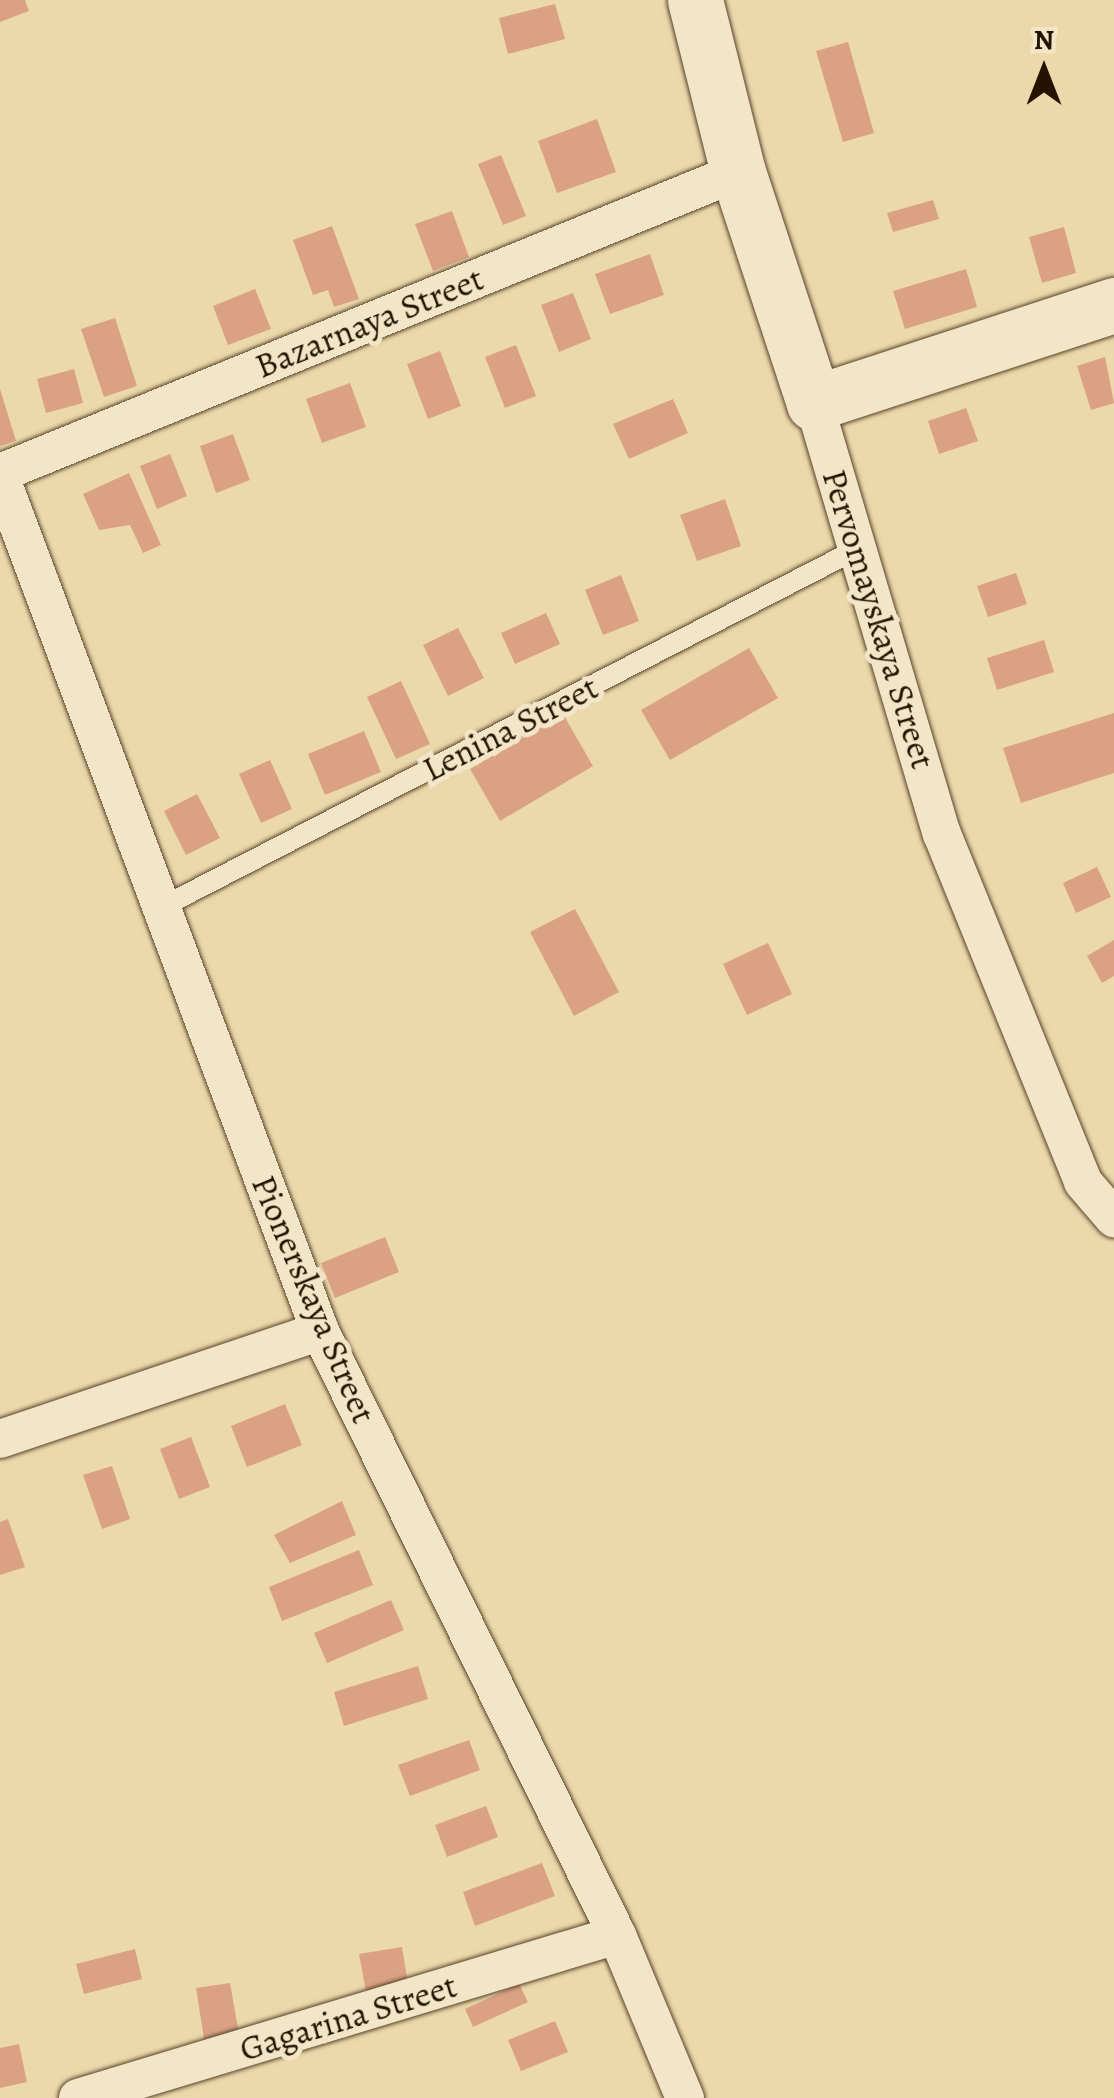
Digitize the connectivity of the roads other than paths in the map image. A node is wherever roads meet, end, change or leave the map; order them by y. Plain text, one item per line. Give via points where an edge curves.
1 (695, 0) edge
2 (738, 172) junction
3 (1114, 305) edge
4 (814, 403) junction
5 (0, 474) edge
6 (859, 548) junction
7 (162, 907) junction
8 (1114, 1218) edge
9 (320, 1332) junction
10 (0, 1439) edge
11 (617, 1935) junction
12 (78, 2098) edge
13 (685, 2098) edge

1 - 2 street, Pervomayskaya Street
2 - 4 street, Pervomayskaya Street
2 - 5 street, Bazarnaya Street
3 - 4 street
4 - 6 street, Pervomayskaya Street
5 - 7 street, Pionerskaya Street
6 - 7 lane, Lenina Street
6 - 8 street, Pervomayskaya Street via 942,834 1083,1182
7 - 9 street, Pionerskaya Street
9 - 10 street
9 - 11 street, Pionerskaya Street
11 - 12 street, Gagarina Street
11 - 13 street, Pionerskaya Street

